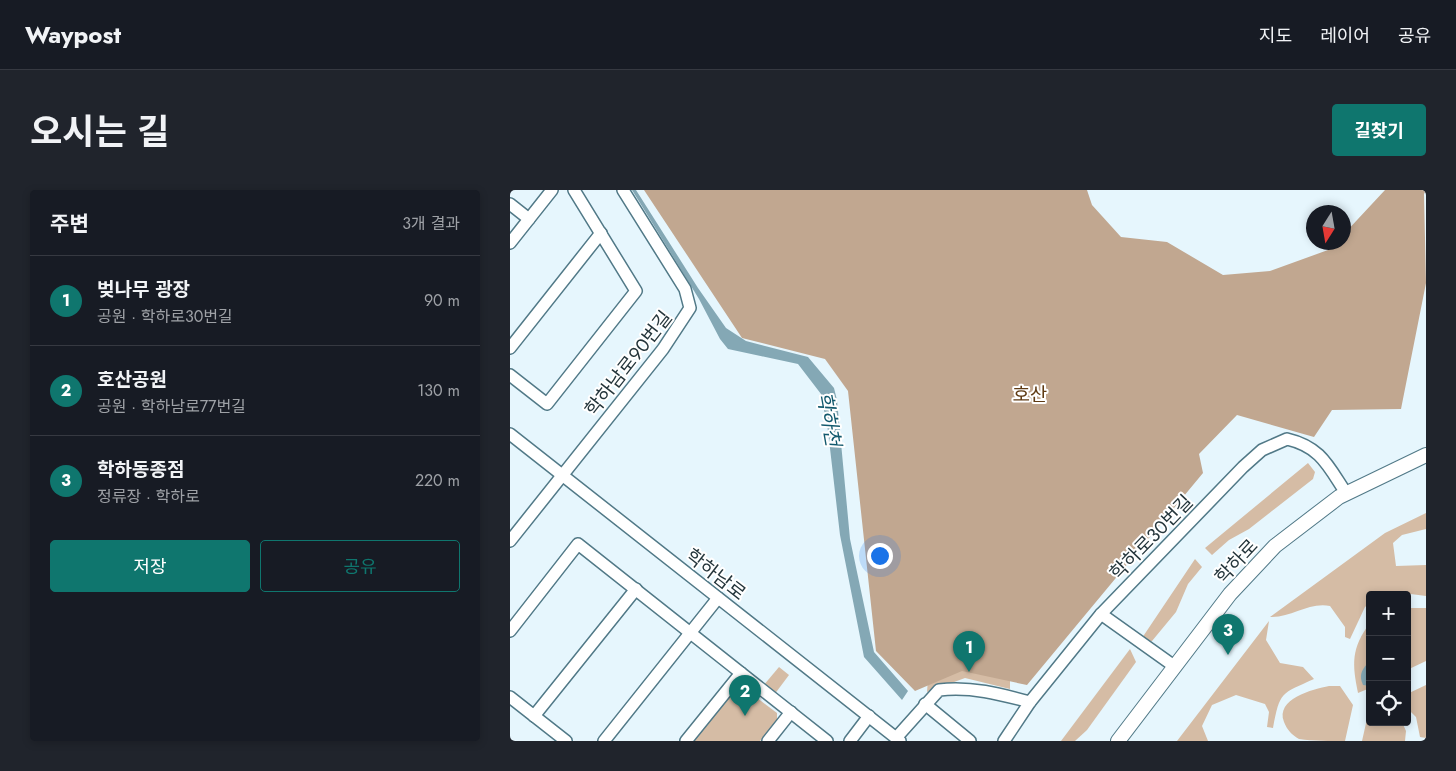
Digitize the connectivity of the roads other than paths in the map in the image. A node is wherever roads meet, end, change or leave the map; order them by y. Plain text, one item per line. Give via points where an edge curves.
1 (552, 190) edge
2 (574, 190) edge
3 (623, 190) edge
4 (510, 204) edge
5 (529, 219) junction
6 (601, 233) junction
7 (510, 243) edge
8 (510, 348) edge
9 (510, 375) edge
10 (510, 434) edge
11 (1426, 456) edge
12 (562, 475) junction
13 (1346, 493) junction
14 (510, 541) edge
15 (636, 589) junction
16 (718, 598) junction
17 (1101, 614) junction
18 (510, 631) edge
19 (691, 633) junction
20 (1174, 666) junction
21 (741, 673) junction
22 (510, 697) edge
23 (1030, 702) junction
24 (925, 704) junction
25 (791, 712) junction
26 (534, 716) junction
27 (869, 716) junction
28 (898, 739) edge
29 (566, 741) edge
30 (604, 741) edge
31 (686, 741) edge
32 (768, 741) edge
33 (826, 741) edge
34 (850, 741) edge
35 (970, 741) edge
36 (1004, 741) edge
37 (1118, 741) edge

1 - 5 street
2 - 6 street
3 - 12 street, 학하남로90번길 via 685,289 690,308 662,349
4 - 5 street
5 - 7 street
6 - 8 street
6 - 9 street via 636,291 547,404
10 - 12 street, 학하남로
11 - 13 street, 학하로
12 - 14 street
12 - 16 street, 학하남로
13 - 17 street, 학하로30번길 via 1326,461 1312,447 1287,439 1276,443 1242,466
13 - 20 street, 학하로 via 1275,546 1230,594
15 - 18 street via 578,544
15 - 19 street
15 - 26 street
16 - 19 street
16 - 27 street, 학하남로
17 - 20 street
17 - 23 street, 학하로30번길
19 - 21 street
19 - 30 street
20 - 37 street, 학하로
21 - 25 street
21 - 31 street
22 - 26 street
23 - 24 street via 992,692 951,689 938,690
23 - 36 street, 학하로30번길
24 - 28 street
24 - 35 street
25 - 32 street
25 - 33 street
26 - 29 street
27 - 28 street, 학하남로
27 - 34 street

